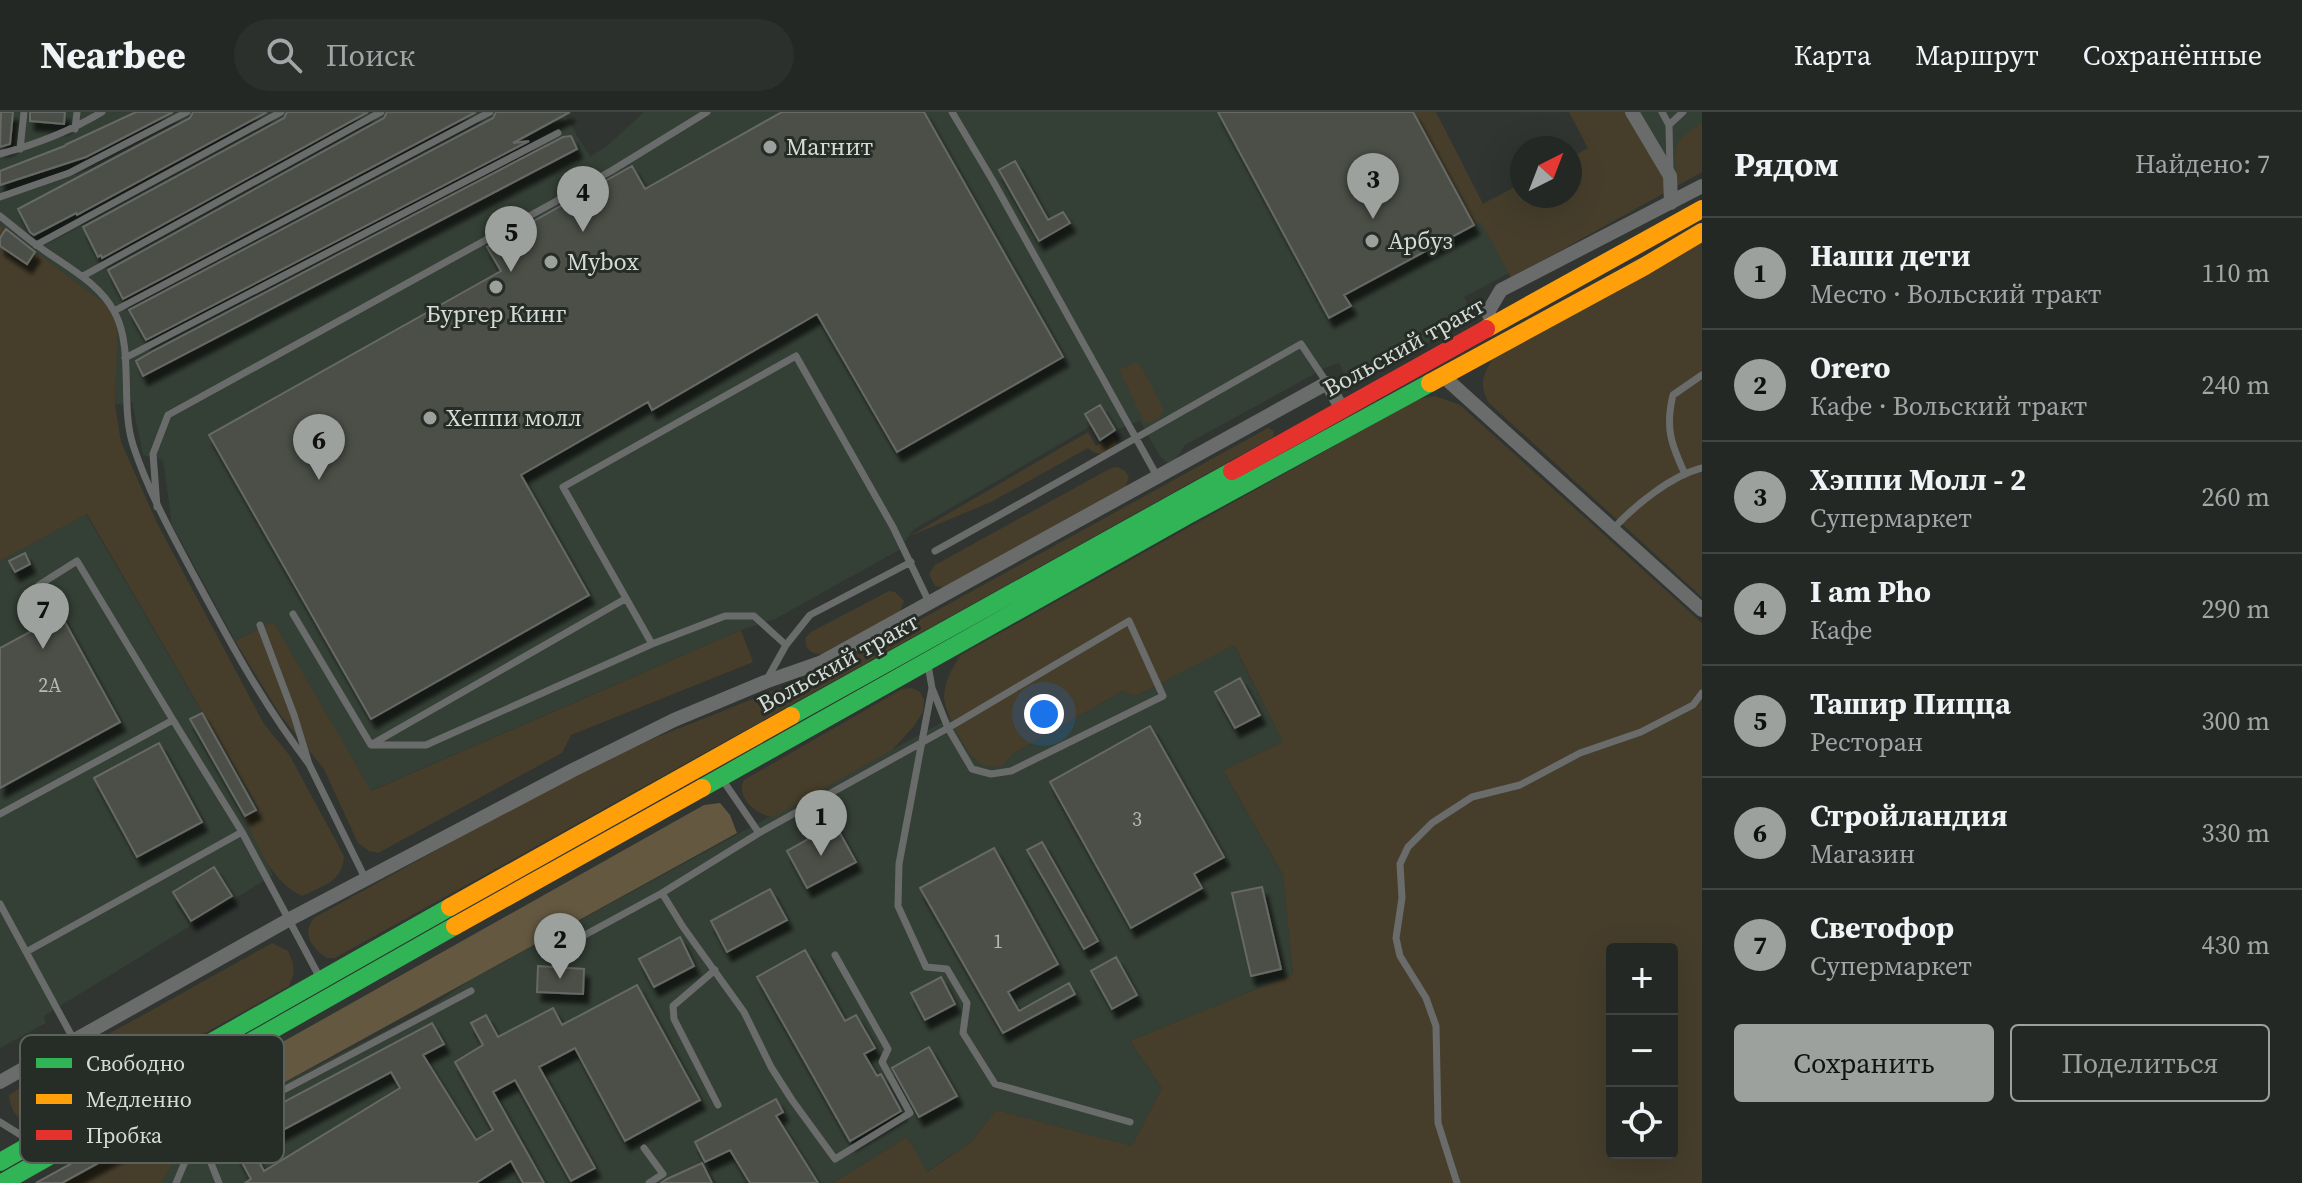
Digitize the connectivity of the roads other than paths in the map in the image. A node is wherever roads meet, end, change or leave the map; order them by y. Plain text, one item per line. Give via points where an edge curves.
1 (24, 112) edge
2 (77, 112) edge
3 (102, 112) edge
4 (187, 112) edge
5 (281, 112) edge
6 (381, 112) edge
7 (490, 112) edge
8 (707, 112) edge
9 (952, 112) edge
10 (1632, 112) edge
11 (1662, 112) edge
12 (1683, 112) edge
13 (1669, 125) junction
14 (75, 129) junction
15 (558, 133) dead end
16 (20, 149) junction
17 (0, 154) edge
18 (1670, 176) junction
19 (1702, 186) edge
20 (0, 197) edge
21 (1671, 203) junction
22 (1702, 209) edge
23 (0, 216) edge
24 (1702, 232) edge
25 (36, 245) junction
26 (83, 276) junction
27 (114, 311) junction
28 (1493, 325) junction
29 (125, 358) junction
30 (1702, 375) edge
31 (1443, 376) junction
32 (1327, 383) junction
33 (1342, 409) junction
34 (1138, 439) junction
35 (1702, 468) edge
36 (1685, 474) junction
37 (1158, 477) junction
38 (157, 507) junction
39 (1613, 529) junction
40 (935, 551) dead end
41 (911, 562) junction
42 (39, 585) dead end
43 (625, 599) junction
44 (930, 604) junction
45 (1702, 610) edge
46 (293, 614) dead end
47 (260, 625) dead end
48 (652, 644) junction
49 (786, 645) junction
50 (928, 663) junction
51 (765, 682) junction
52 (932, 688) junction
53 (1702, 693) edge
54 (1702, 703) edge
55 (1693, 705) junction
56 (173, 720) junction
57 (948, 728) junction
58 (920, 744) junction
59 (371, 745) junction
60 (309, 764) junction
61 (720, 777) junction
62 (0, 814) edge
63 (242, 832) junction
64 (759, 833) junction
65 (366, 880) junction
66 (662, 893) junction
67 (0, 904) edge
68 (290, 919) junction
69 (26, 952) junction
70 (548, 955) dead end
71 (835, 955) dead end
72 (715, 970) junction
73 (321, 980) junction
74 (471, 991) dead end
75 (72, 1035) edge
76 (86, 1035) edge
77 (224, 1035) edge
78 (260, 1035) edge
79 (20, 1071) edge
80 (0, 1082) edge
81 (284, 1090) edge
82 (718, 1105) dead end
83 (0, 1122) edge
84 (1130, 1122) dead end
85 (20, 1135) edge
86 (644, 1148) dead end
87 (20, 1150) edge
88 (0, 1162) edge
89 (37, 1163) edge
90 (185, 1163) edge
91 (211, 1163) edge
92 (2, 1183) edge
93 (176, 1183) edge
94 (219, 1183) edge
95 (649, 1183) edge
96 (1457, 1183) edge

1 - 16 lane
2 - 14 lane
3 - 14 lane
4 - 20 lane via 69,173
5 - 25 lane
6 - 26 lane
7 - 27 lane
8 - 38 lane via 611,171 168,415 153,454
9 - 34 lane
10 - 18 street
11 - 13 lane
12 - 13 lane
13 - 18 lane
14 - 16 lane
15 - 29 lane
16 - 17 lane
18 - 21 street
19 - 21 street
21 - 28 street via 1501,290 1488,312
22 - 28 main road, Вольский тракт
23 - 25 lane
24 - 31 main road, Вольский тракт
25 - 26 lane
26 - 27 lane
27 - 29 lane
28 - 33 main road, Вольский тракт
29 - 38 lane via 132,443
30 - 36 lane via 1673,395 1667,418 1671,444
31 - 39 street
31 - 50 main road, Вольский тракт
32 - 33 street
32 - 34 lane via 1301,344
32 - 37 street
33 - 73 main road, Вольский тракт
34 - 37 lane
34 - 40 lane
35 - 36 lane
36 - 39 lane
37 - 44 street
38 - 60 lane via 242,666
39 - 45 street
41 - 43 lane via 796,356 563,487
41 - 44 lane
41 - 49 lane via 810,615
42 - 56 lane via 77,561
43 - 48 lane
43 - 59 lane
44 - 51 street via 822,662
46 - 59 lane
47 - 60 lane
48 - 49 lane via 725,616 754,616
48 - 59 lane via 426,745
49 - 51 lane
50 - 52 lane
50 - 61 main road, Вольский тракт
51 - 65 street via 661,726
52 - 57 lane
52 - 58 lane
53 - 55 lane
54 - 55 lane
55 - 96 lane via 1520,785 1472,797 1432,823 1408,847 1400,864 1396,938 1436,1026 1438,1123
56 - 62 lane
56 - 63 lane
57 - 57 lane via 1129,621 1163,696 1011,771 991,774 972,769
57 - 58 lane
58 - 64 lane
58 - 84 lane via 899,864 898,906 926,967 947,969 967,1003 963,1033 995,1084
60 - 65 lane
61 - 64 lane
61 - 78 main road, Вольский тракт
63 - 68 lane
63 - 69 lane
64 - 66 lane
65 - 68 street
66 - 70 lane
66 - 72 lane
67 - 69 lane
68 - 73 lane
68 - 76 street
69 - 75 lane
71 - 72 lane via 888,1049 882,1062 910,1113 835,1159 771,1067 744,1012
72 - 82 lane via 673,1006 674,1019
73 - 77 main road, Вольский тракт
74 - 81 lane
79 - 80 street
83 - 85 lane
86 - 95 lane via 663,1174
87 - 88 main road, Вольский тракт
89 - 92 main road, Вольский тракт
90 - 93 lane
91 - 94 lane

